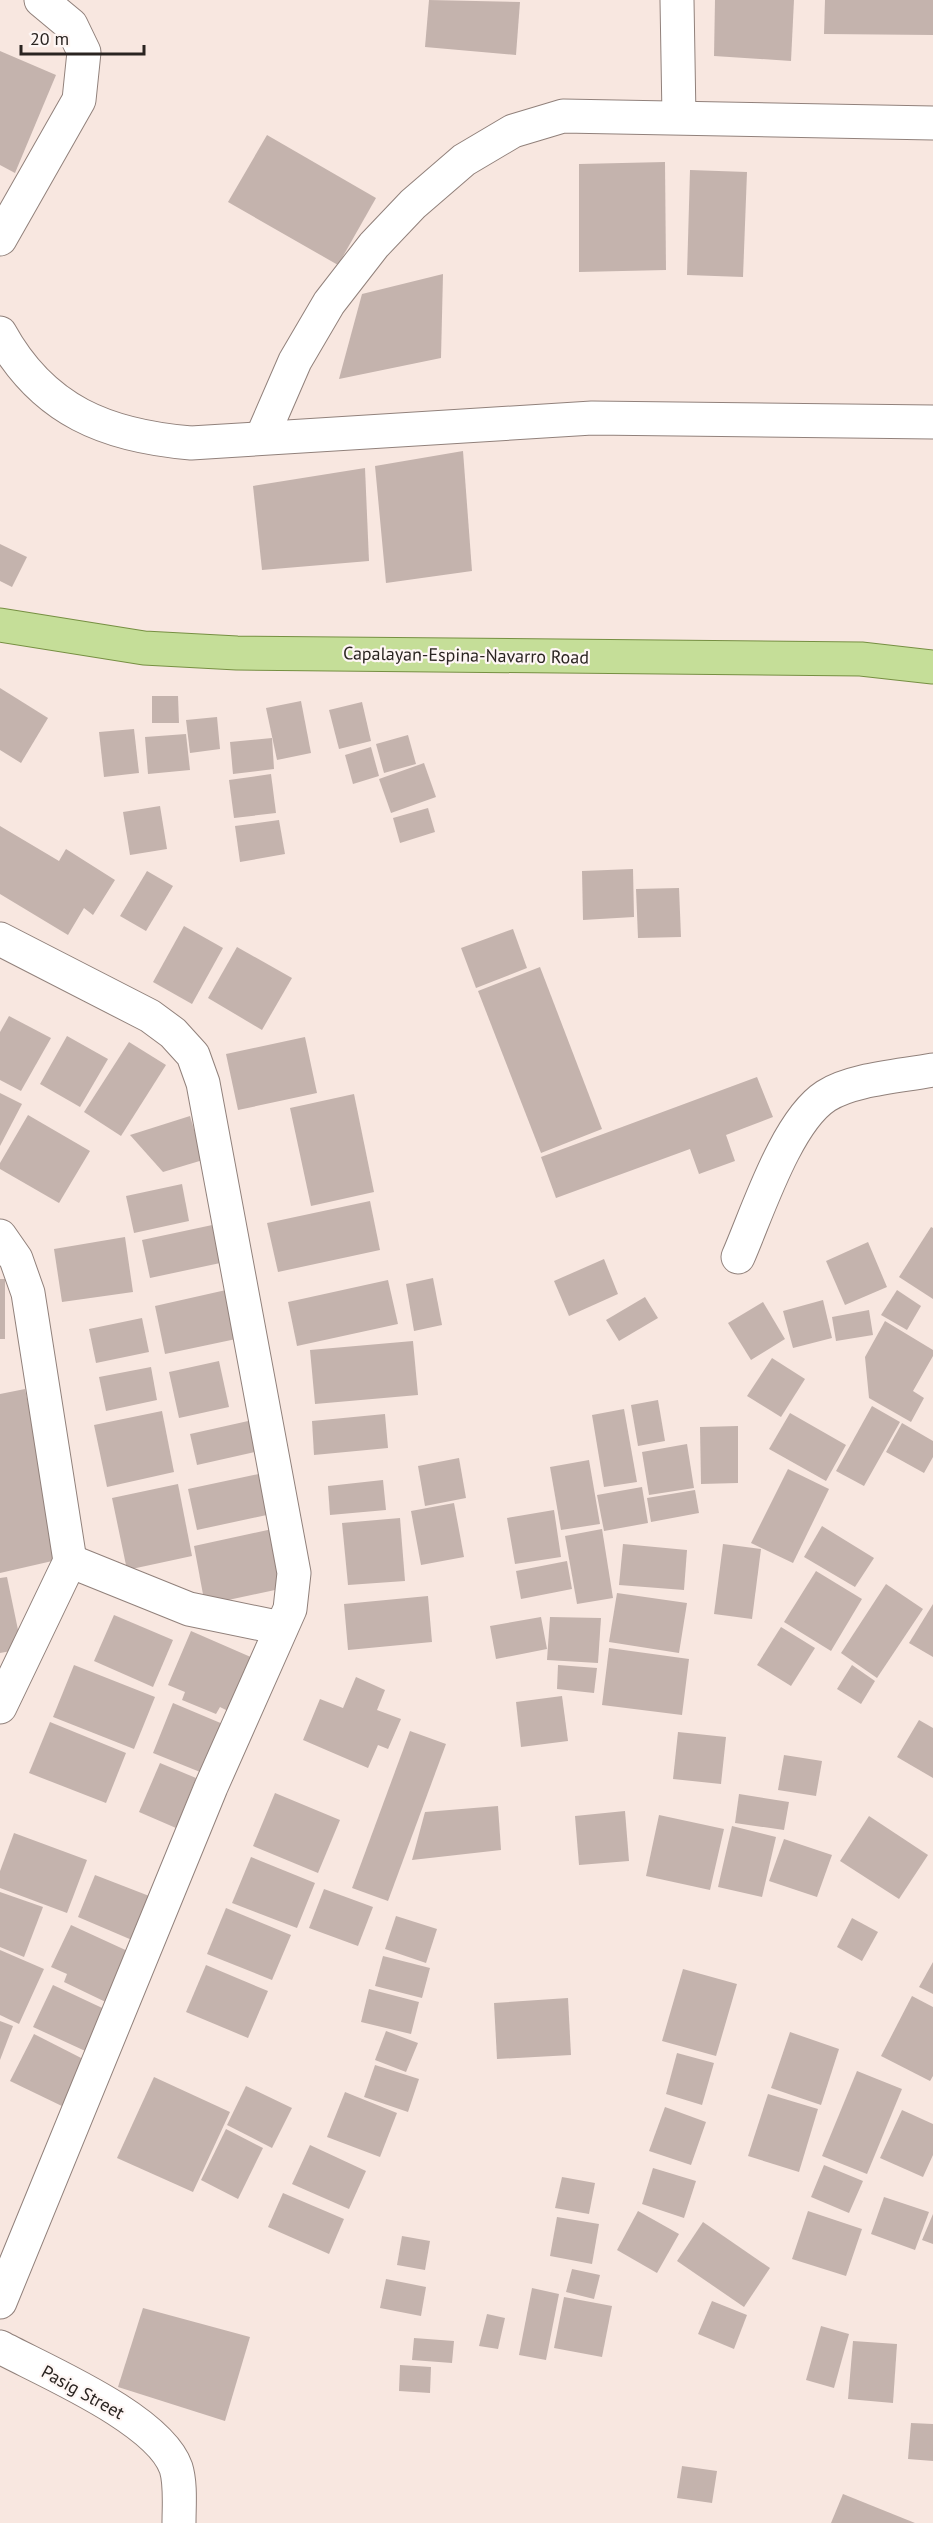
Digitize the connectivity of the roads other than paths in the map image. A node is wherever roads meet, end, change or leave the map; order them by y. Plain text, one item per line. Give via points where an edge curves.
1 (40, 0) edge
2 (677, 0) edge
3 (679, 117) junction
4 (933, 123) edge
5 (0, 239) edge
6 (0, 333) edge
7 (933, 422) edge
8 (262, 437) junction
9 (0, 625) edge
10 (933, 667) edge
11 (0, 939) edge
12 (933, 1070) edge
13 (0, 1236) edge
14 (738, 1257) dead end
15 (70, 1562) junction
16 (281, 1628) junction
17 (0, 1707) edge
18 (0, 2302) edge
19 (0, 2347) edge
20 (179, 2523) edge

1 - 5 street via 71,25 84,52 79,100
2 - 3 street
3 - 4 street
3 - 8 street via 563,116 513,131 464,160 412,204 329,303 295,361
6 - 8 street via 49,394 78,415 113,431 147,440 191,443
7 - 8 street via 592,418
9 - 10 main road, Capalayan-Espina-Navarro Road via 144,648 225,652 861,659
11 - 16 street via 150,1016 193,1055 203,1083 294,1573 294,1594
12 - 14 street via 845,1087 825,1097 787,1143
13 - 15 street via 16,1258 28,1293
15 - 16 street via 189,1609
15 - 17 street
16 - 18 street via 211,1787
19 - 20 street, Pasig Street via 131,2418 161,2444 176,2468

